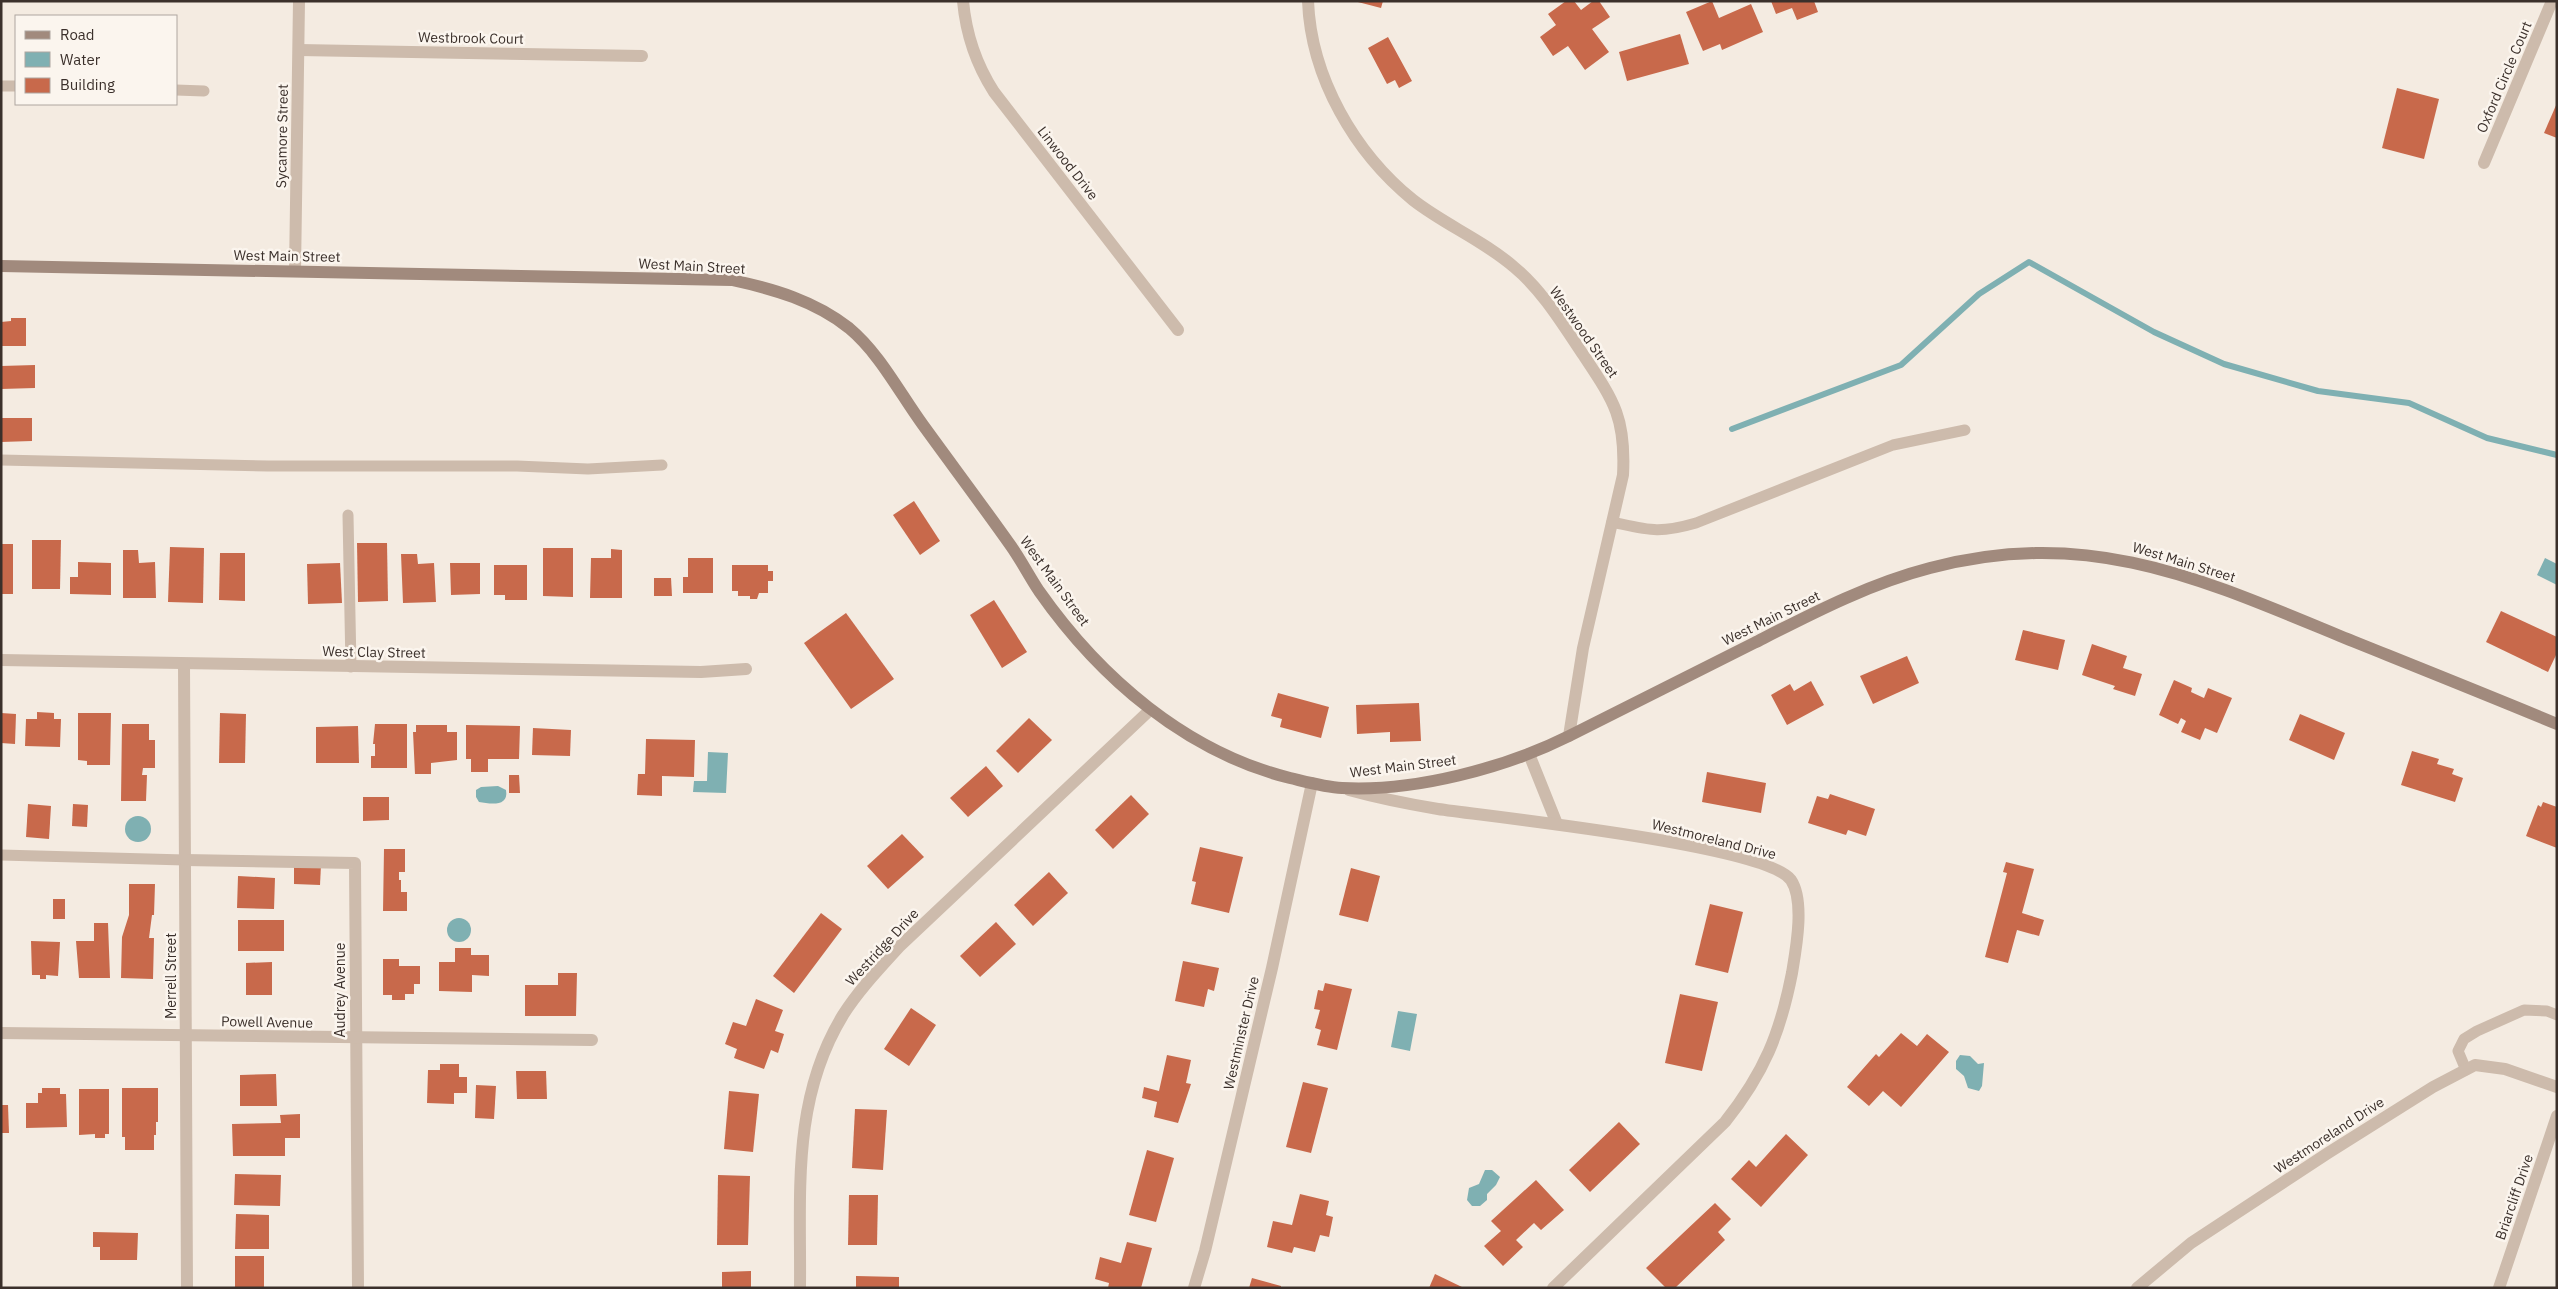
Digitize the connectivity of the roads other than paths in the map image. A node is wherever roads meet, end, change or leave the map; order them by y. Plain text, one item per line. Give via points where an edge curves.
1 (299, 1) edge
2 (963, 1) edge
3 (1308, 1) edge
4 (2552, 1) edge
5 (299, 50) junction
6 (642, 56) dead end
7 (1, 86) edge
8 (15, 86) edge
9 (178, 90) edge
10 (204, 91) dead end
11 (2484, 163) dead end
12 (1, 266) edge
13 (295, 271) junction
14 (1178, 330) dead end
15 (1965, 430) dead end
16 (1, 460) edge
17 (662, 465) dead end
18 (348, 515) dead end
19 (1612, 522) junction
20 (1, 660) edge
21 (184, 664) junction
22 (351, 667) junction
23 (746, 669) dead end
24 (1150, 710) junction
25 (2557, 724) edge
26 (1569, 736) junction
27 (1529, 754) junction
28 (1312, 783) junction
29 (1342, 788) junction
30 (1557, 824) junction
31 (1, 855) edge
32 (185, 860) junction
33 (2557, 1015) edge
34 (1, 1033) edge
35 (186, 1036) junction
36 (355, 1037) junction
37 (592, 1040) dead end
38 (2466, 1070) junction
39 (2557, 1087) edge
40 (2557, 1116) edge
41 (187, 1288) edge
42 (358, 1288) edge
43 (800, 1288) edge
44 (1194, 1288) edge
45 (1553, 1288) edge
46 (2136, 1288) edge
47 (2499, 1288) edge

1 - 5 street, Sycamore Street
2 - 14 street, Linwood Drive via 973,52 994,92
3 - 19 street, Westwood Street via 1324,76 1342,116 1360,144 1385,175 1414,201 1485,244 1515,268 1555,312 1613,398 1624,450 1623,474
4 - 11 street, Oxford Circle Court
5 - 6 street, Westbrook Court
5 - 13 street, Sycamore Street
7 - 8 lane
9 - 10 lane
12 - 13 main road, West Main Street
13 - 24 main road, West Main Street via 732,280 798,298 825,311 871,350 1072,633
15 - 19 lane via 1893,445 1673,530 1654,532
16 - 17 lane via 588,469
18 - 22 lane
19 - 26 street, Westwood Street via 1583,648
20 - 21 street, West Clay Street
21 - 22 street, West Clay Street
21 - 32 street, Merrell Street
22 - 23 street, West Clay Street via 701,672
24 - 28 main road, West Main Street via 1225,756 1261,771
24 - 43 street, Westridge Drive via 899,947 865,984 844,1014 826,1047 806,1110 801,1146
25 - 26 main road, West Main Street via 2246,597 2179,573 2124,559 2046,552 1960,561 1869,588
26 - 27 main road, West Main Street
27 - 29 main road, West Main Street via 1474,772 1432,780
27 - 30 street
28 - 29 main road, West Main Street
28 - 44 street, Westminster Drive via 1206,1251
29 - 30 street, Westmoreland Drive via 1437,809
30 - 45 street, Westmoreland Drive via 1640,836 1768,866 1790,880 1797,894 1798,915 1795,956 1776,1039 1746,1096 1725,1122
31 - 32 lane
32 - 35 street, Merrell Street
32 - 36 street, Audrey Avenue via 356,863
33 - 38 lane via 2524,1010 2476,1031 2464,1039 2458,1051
34 - 35 street, Powell Avenue
35 - 36 street, Powell Avenue
35 - 41 street, Merrell Street
36 - 37 street, Powell Avenue
36 - 42 street, Audrey Avenue
38 - 39 street, Westmoreland Drive via 2491,1066
38 - 46 street, Westmoreland Drive via 2434,1086 2191,1243
40 - 47 street, Briarcliff Drive

